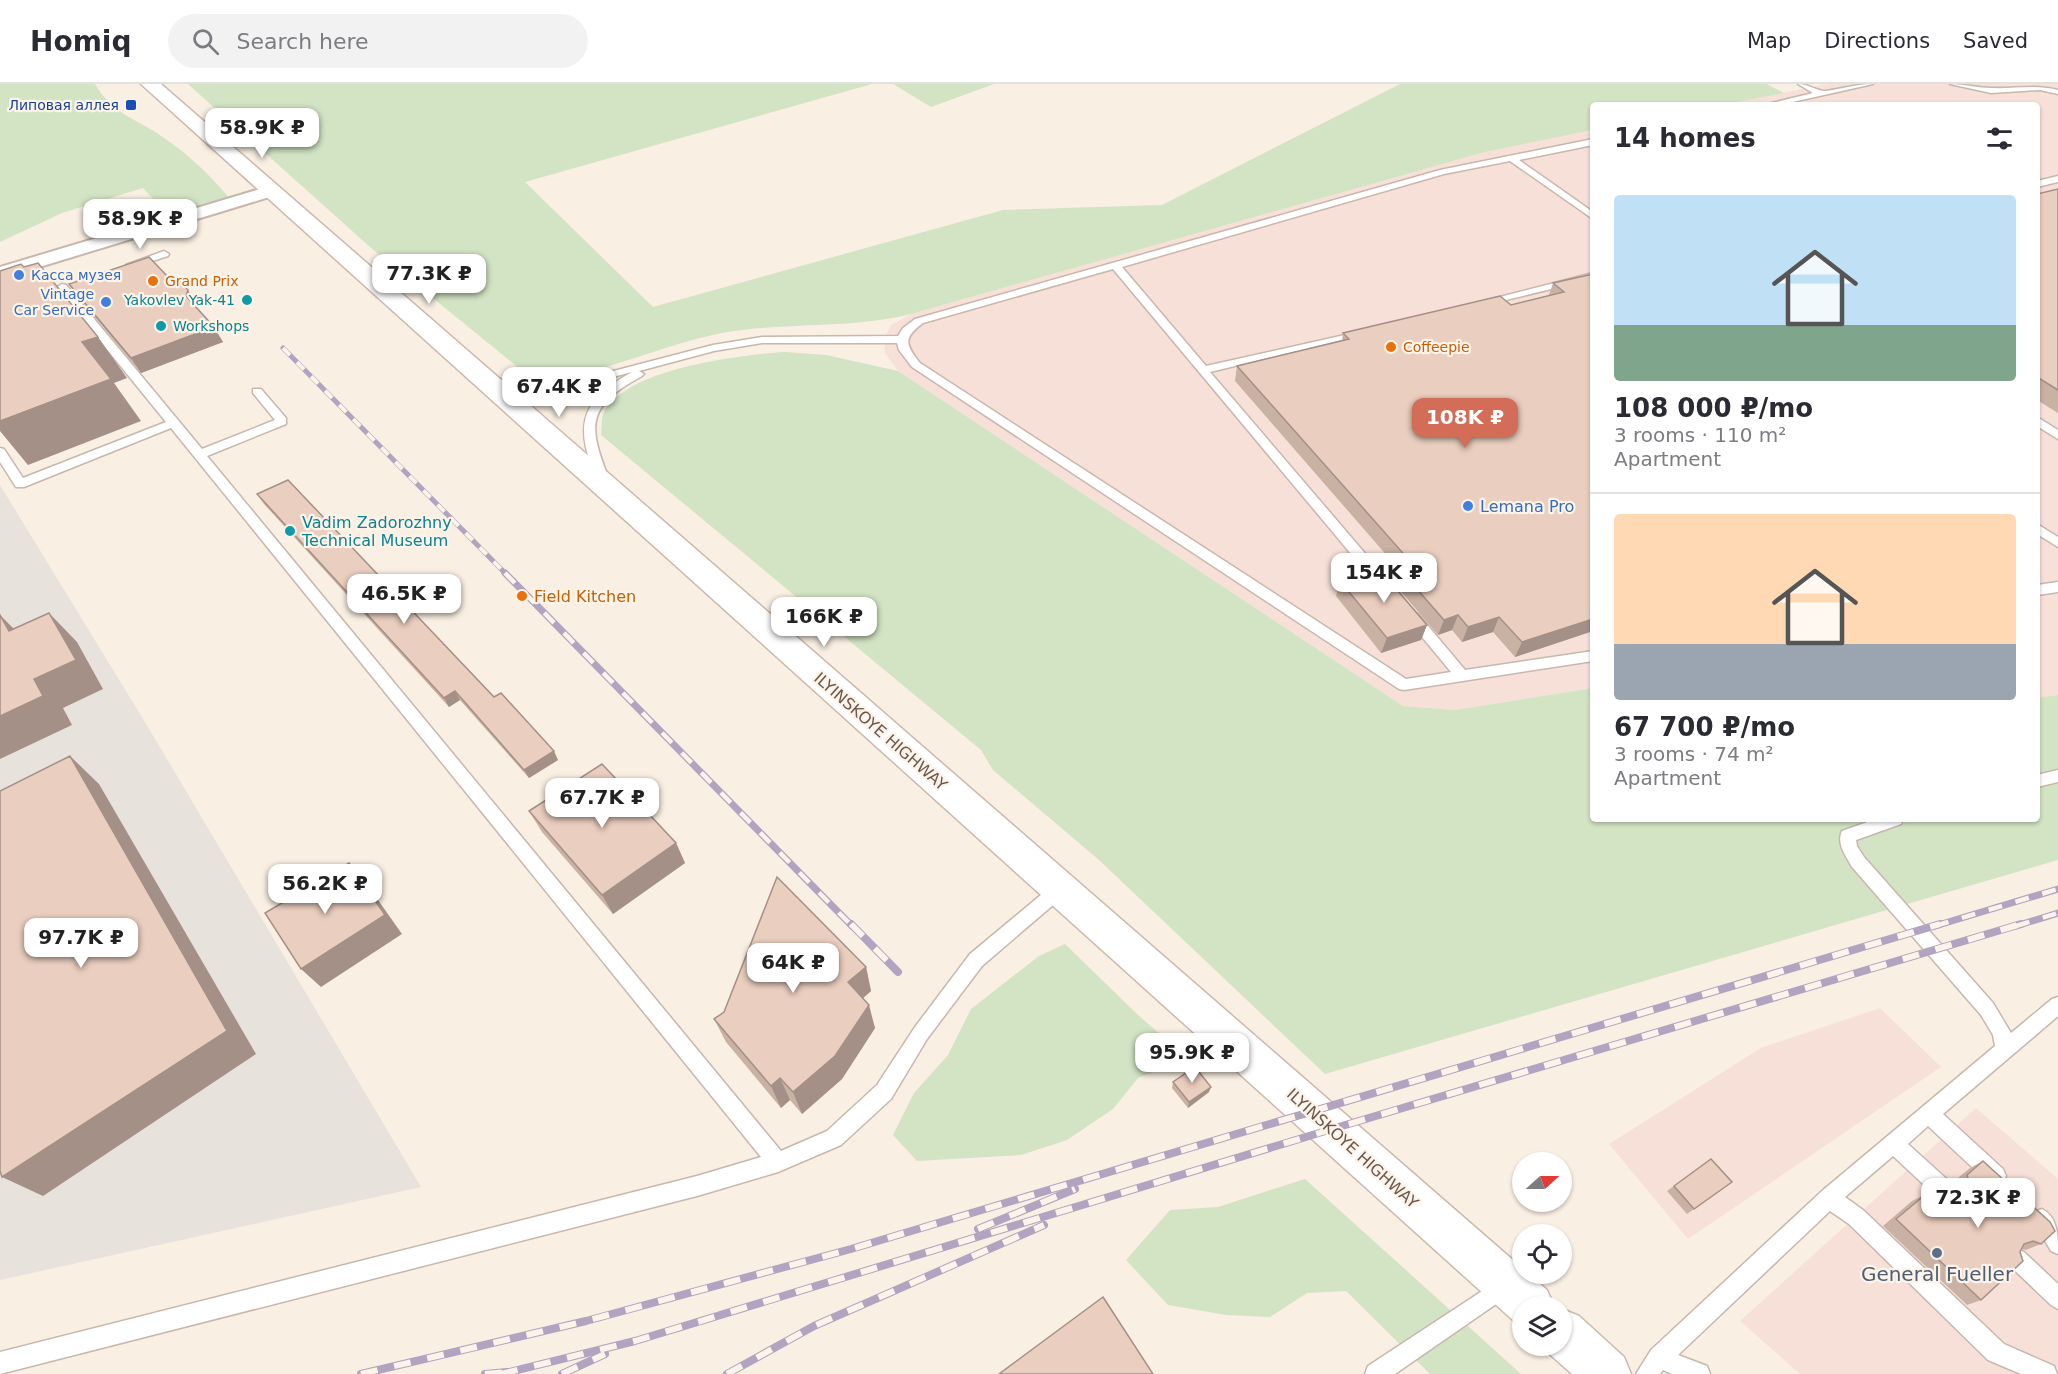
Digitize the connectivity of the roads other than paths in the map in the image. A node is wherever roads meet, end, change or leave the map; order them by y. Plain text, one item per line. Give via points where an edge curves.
1 (150, 84) edge
2 (1802, 84) edge
3 (1869, 84) edge
4 (1954, 84) edge
5 (2058, 92) edge
6 (1821, 94) junction
7 (1782, 102) edge
8 (1590, 143) edge
9 (1512, 159) junction
10 (2058, 179) edge
11 (2040, 183) edge
12 (270, 191) junction
13 (159, 206) dead end
14 (1590, 214) edge
15 (172, 221) junction
16 (164, 254) dead end
17 (1115, 265) junction
18 (118, 269) edge
19 (0, 273) edge
20 (1590, 277) edge
21 (63, 286) dead end
22 (1470, 306) edge
23 (1377, 328) edge
24 (902, 339) junction
25 (665, 361) junction
26 (1203, 370) junction
27 (482, 379) junction
28 (256, 392) dead end
29 (173, 423) junction
30 (2040, 424) edge
31 (2058, 435) edge
32 (0, 452) edge
33 (199, 455) junction
34 (608, 490) junction
35 (2040, 530) edge
36 (2058, 543) edge
37 (2058, 587) edge
38 (2040, 590) edge
39 (1590, 657) edge
40 (1462, 676) junction
41 (2058, 776) edge
42 (2040, 781) edge
43 (1887, 822) edge
44 (1060, 889) junction
45 (2058, 1005) edge
46 (2005, 1050) junction
47 (1929, 1114) junction
48 (1893, 1143) junction
49 (778, 1162) junction
50 (2008, 1187) edge
51 (1944, 1190) dead end
52 (1829, 1198) junction
53 (2025, 1203) edge
54 (2058, 1244) edge
55 (2017, 1259) edge
56 (1519, 1296) edge
57 (2058, 1298) edge
58 (1512, 1300) edge
59 (1572, 1342) edge
60 (0, 1363) edge
61 (1653, 1366) edge
62 (1376, 1374) edge
63 (1607, 1374) edge
64 (1699, 1374) edge
65 (2046, 1374) edge

1 - 12 main road, ILYINSKOYE HIGHWAY
2 - 6 lane
3 - 6 lane
4 - 5 lane via 1991,91 2033,87
6 - 7 lane
8 - 9 lane
9 - 14 lane
9 - 17 lane via 1443,172
10 - 11 lane
12 - 15 street
12 - 27 main road, ILYINSKOYE HIGHWAY
13 - 15 lane
15 - 19 street
16 - 18 lane
17 - 24 lane via 919,321
17 - 26 lane
20 - 22 lane
21 - 29 lane
23 - 26 lane
24 - 25 lane via 762,340
24 - 40 lane via 904,350 916,366 1404,685
25 - 27 lane via 540,389
25 - 34 lane via 611,390 590,415 587,429 593,456
26 - 40 lane
27 - 34 main road, ILYINSKOYE HIGHWAY
28 - 33 lane via 282,421
29 - 32 lane via 20,484
29 - 33 lane
30 - 31 lane
33 - 49 lane
34 - 44 main road, ILYINSKOYE HIGHWAY
35 - 36 lane
37 - 38 lane
39 - 40 lane
41 - 42 lane
43 - 46 lane via 1848,836 1849,847 1987,1009 2002,1033
44 - 49 lane via 976,960 921,1033 884,1092 834,1138
44 - 56 main road, ILYINSKOYE HIGHWAY
45 - 46 lane
46 - 47 lane
47 - 48 lane
47 - 50 lane
48 - 51 lane
48 - 52 lane
49 - 60 lane
52 - 61 lane
52 - 65 lane via 1856,1217 1996,1352
53 - 54 lane via 2043,1219
55 - 57 lane
58 - 62 lane
59 - 63 main road
61 - 64 lane

